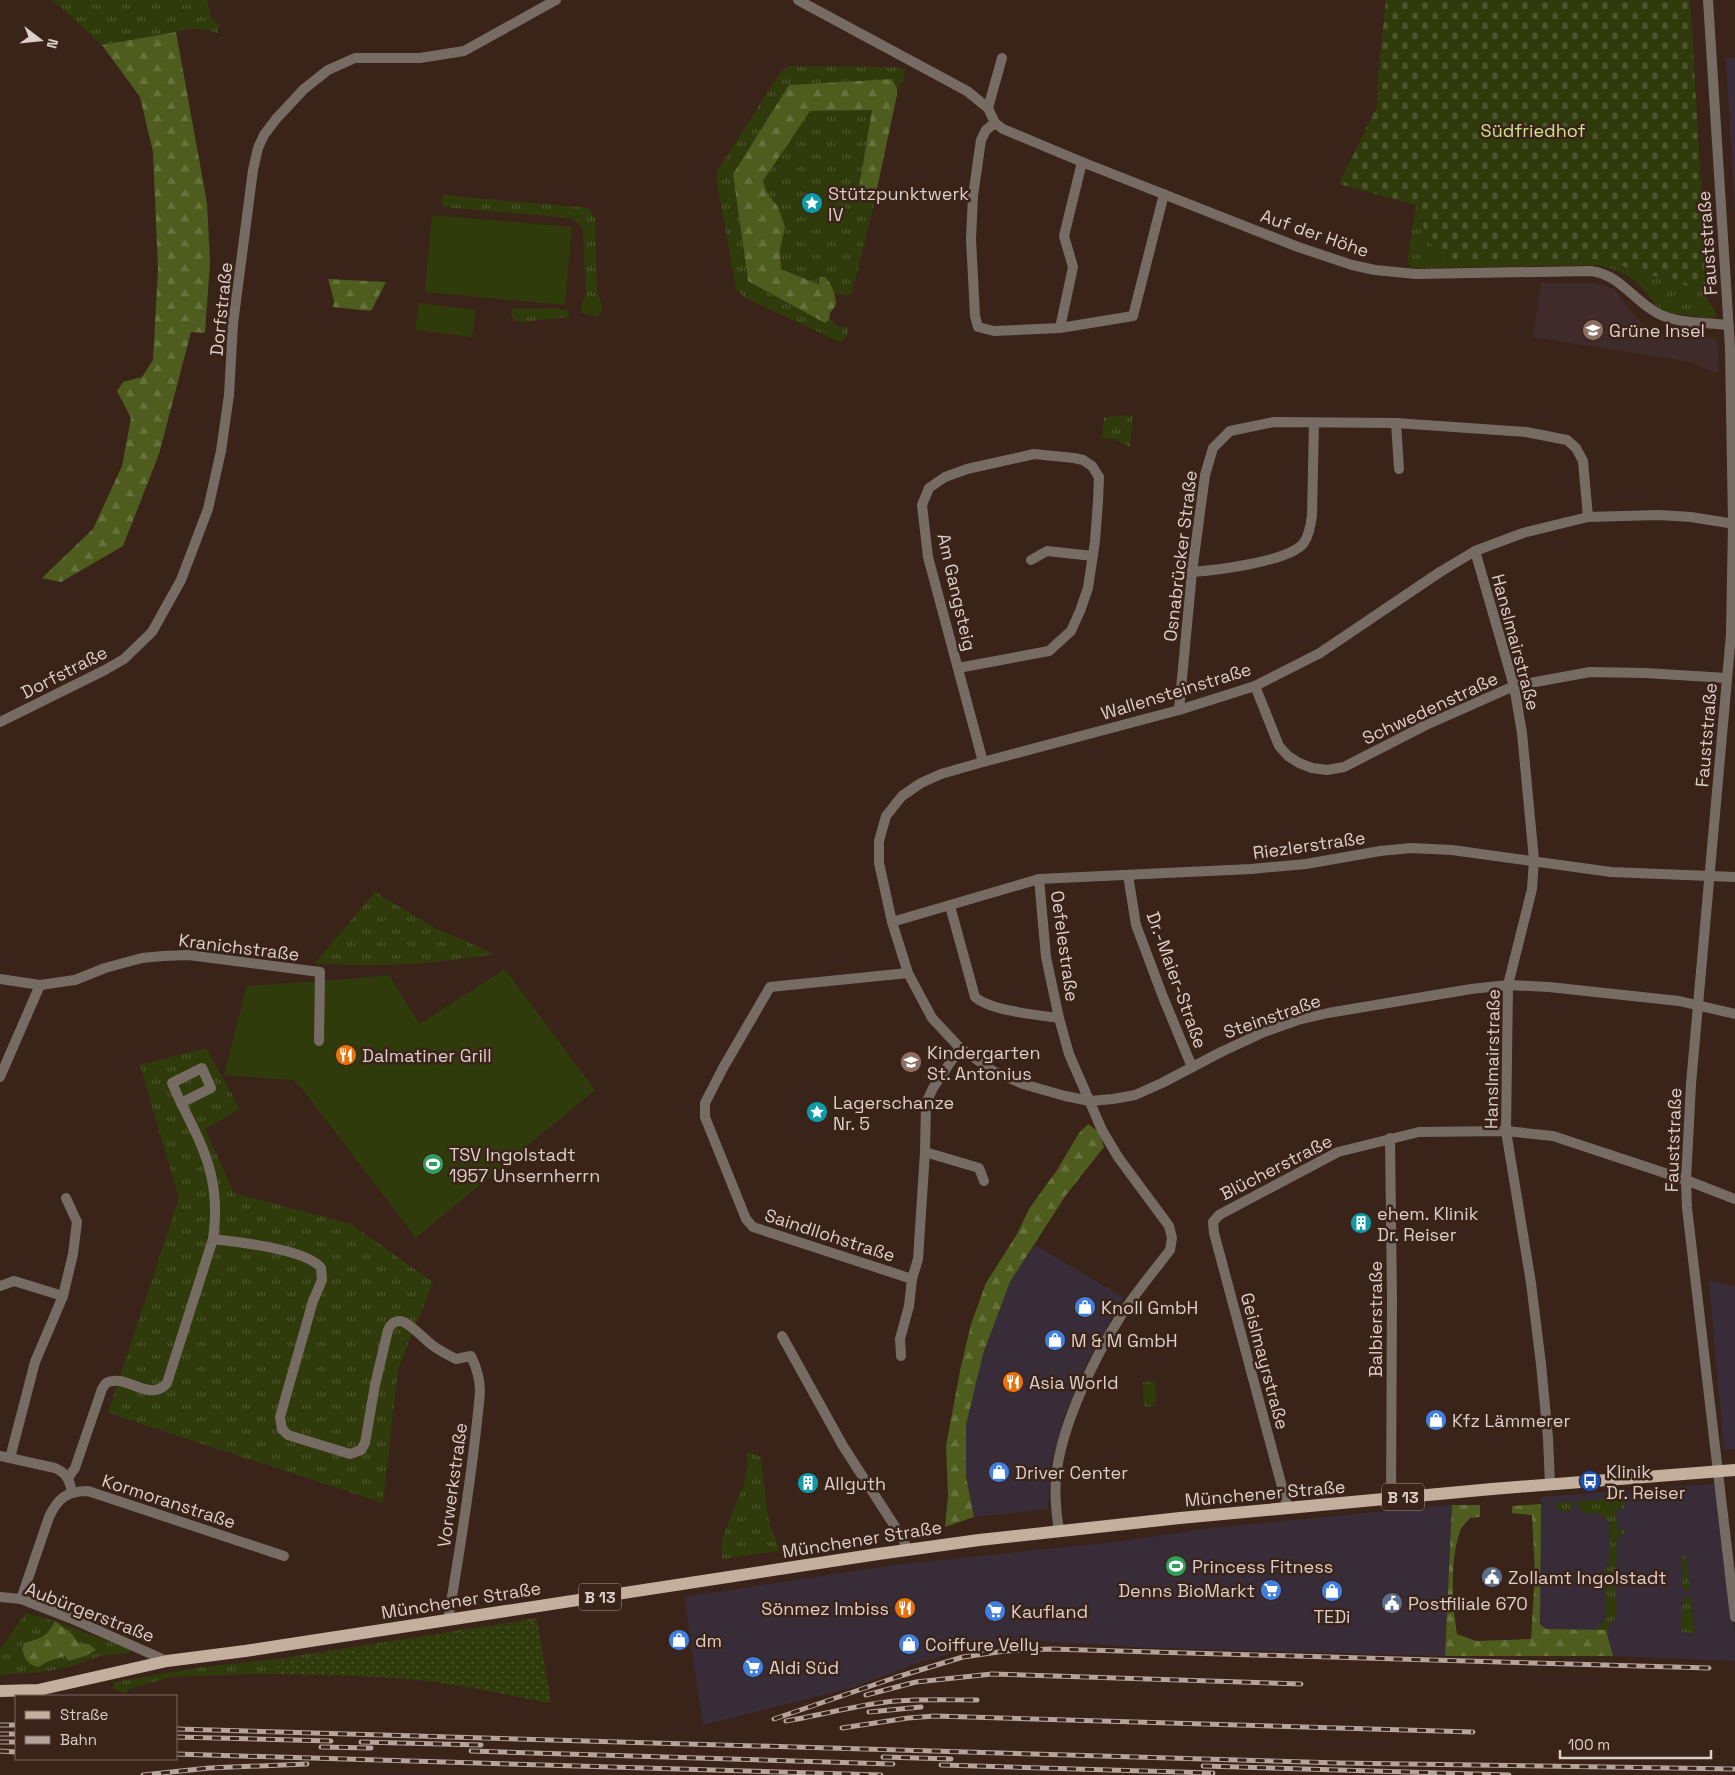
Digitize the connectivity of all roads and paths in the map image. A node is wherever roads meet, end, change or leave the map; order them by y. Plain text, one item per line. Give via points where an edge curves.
1 (556, 0) edge
2 (798, 0) edge
3 (1708, 0) edge
4 (1002, 58) dead end
5 (988, 108) junction
6 (995, 123) junction
7 (1082, 162) junction
8 (1164, 194) junction
9 (1728, 325) junction
10 (1060, 328) junction
11 (1732, 348) edge
12 (1314, 423) junction
13 (1396, 423) junction
14 (1399, 469) dead end
15 (1588, 517) junction
16 (1734, 524) edge
17 (1475, 551) junction
18 (1093, 556) junction
19 (1031, 560) dead end
20 (1192, 572) junction
21 (958, 668) junction
22 (1727, 678) junction
23 (1255, 686) junction
24 (1514, 686) junction
25 (1179, 710) junction
26 (0, 722) edge
27 (983, 762) junction
28 (1534, 860) junction
29 (1128, 875) junction
30 (1709, 876) junction
31 (1735, 877) edge
32 (1039, 879) junction
33 (950, 906) junction
34 (892, 922) junction
35 (908, 973) junction
36 (0, 979) edge
37 (40, 985) junction
38 (1508, 985) junction
39 (1698, 1004) junction
40 (1735, 1014) edge
41 (1060, 1018) junction
42 (320, 1041) dead end
43 (960, 1048) junction
44 (1192, 1067) junction
45 (0, 1077) edge
46 (1090, 1101) junction
47 (182, 1103) dead end
48 (1506, 1131) junction
49 (1390, 1138) junction
50 (926, 1152) junction
51 (1686, 1180) junction
52 (984, 1181) dead end
53 (66, 1198) dead end
54 (1735, 1199) edge
55 (1212, 1222) joint
56 (213, 1239) junction
57 (912, 1279) junction
58 (0, 1286) edge
59 (63, 1296) junction
60 (782, 1336) dead end
61 (901, 1356) dead end
62 (5, 1457) edge
63 (1735, 1470) edge
64 (1717, 1472) junction
65 (68, 1478) junction
66 (1550, 1484) junction
67 (72, 1493) junction
68 (1391, 1499) junction
69 (1288, 1509) junction
70 (1059, 1531) junction
71 (907, 1549) junction
72 (284, 1556) dead end
73 (0, 1597) edge
74 (22, 1599) junction
75 (1735, 1617) edge
76 (448, 1620) junction
77 (167, 1661) junction
78 (0, 1691) edge

1 - 26 street, Dorfstraße via 464,50 420,58 365,57 347,61 316,78 276,119 258,148 253,170 234,324 228,408 219,464 206,516 182,580 152,632 124,659
2 - 5 street via 973,95
3 - 9 street, Fauststraße
4 - 5 street
5 - 6 street
6 - 7 street, Auf der Höhe via 1008,132
6 - 10 street via 981,140 972,196 971,239 978,327 994,331
7 - 8 street, Auf der Höhe
7 - 10 street via 1064,236 1073,267
8 - 9 street, Auf der Höhe via 1352,265 1416,274 1591,271 1602,273 1621,284 1660,314 1685,321
8 - 10 street via 1134,316
9 - 11 street, Fauststraße
11 - 16 street, Fauststraße
12 - 13 street, Osnabrücker Straße
12 - 20 street, Osnabrücker Straße via 1274,422 1230,430 1213,448 1204,475
12 - 20 street via 1312,515 1304,542 1295,550 1256,563
13 - 14 street
13 - 15 street, Osnabrücker Straße via 1526,432 1567,440 1583,461
15 - 16 street, Wallensteinstraße via 1658,515
15 - 17 street, Wallensteinstraße via 1523,533
16 - 22 street, Fauststraße
17 - 23 street, Wallensteinstraße via 1320,653
17 - 24 street, Hanslmairstraße
18 - 19 street via 1047,551
18 - 21 street, Am Gangsteig via 1088,588 1071,631 1049,651
18 - 21 street, Am Gangsteig via 1099,477 1092,466 1082,460 1034,454 967,469 945,477 929,488 922,505 928,557
20 - 25 street, Osnabrücker Straße
21 - 27 street, Am Gangsteig
22 - 24 street, Schwedenstraße via 1590,672
22 - 30 street, Fauststraße
23 - 24 street, Schwedenstraße via 1279,746 1299,763 1327,770 1344,767 1426,725
23 - 25 street, Wallensteinstraße
24 - 28 street, Hanslmairstraße via 1522,733
25 - 27 street, Wallensteinstraße
27 - 34 street, Wallensteinstraße via 920,783 902,796 886,816 879,841 879,863
28 - 29 street, Riezlerstraße via 1411,848 1306,864
28 - 30 street, Riezlerstraße via 1611,872
28 - 38 street, Hanslmairstraße via 1532,889
29 - 32 street, Riezlerstraße
29 - 44 street, Dr.-Maier-Straße via 1136,925
30 - 31 street, Riezlerstraße
30 - 39 street, Fauststraße
32 - 33 street, Riezlerstraße
32 - 41 street, Oefelestraße via 1046,958
33 - 34 street, Riezlerstraße
33 - 41 street, Oefelestraße via 975,997 989,1005
34 - 35 street, Wallensteinstraße
35 - 43 street, Steinstraße via 932,1018
35 - 57 street, Saindllohstraße via 770,987 705,1103 705,1117 746,1219 753,1227
36 - 37 street, Kranichstraße
37 - 42 street, Kranichstraße via 75,980 105,968 162,956 188,956 320,972
37 - 45 street
38 - 39 street, Steinstraße
38 - 44 street, Steinstraße via 1425,996 1298,1020
38 - 48 street, Hanslmairstraße
39 - 40 street, Steinstraße
39 - 51 street, Fauststraße
41 - 46 street, Oefelestraße via 1069,1054
43 - 46 street, Steinstraße via 993,1071 1023,1084
43 - 50 street via 926,1103
44 - 46 street, Steinstraße via 1134,1095
46 - 70 street, Oefelestraße via 1118,1158 1169,1226 1172,1238 1170,1250 1122,1314 1076,1404 1057,1470
47 - 56 street via 206,1154 213,1182 216,1210
48 - 49 street, Blücherstraße via 1419,1132
48 - 51 street, Blücherstraße via 1553,1136
48 - 66 street, Hanslmairstraße via 1531,1283
49 - 55 street, Blücherstraße via 1338,1152
49 - 68 street, Balbierstraße
50 - 52 street via 979,1168
50 - 57 street via 918,1259
51 - 54 street, Blücherstraße
51 - 64 street, Fauststraße
53 - 59 street via 77,1222
55 - 69 street, Geislmayrstraße
56 - 65 street via 167,1382 162,1388 152,1390 116,1380 106,1383 75,1468
56 - 76 street, Vorwerkstraße via 280,1250 312,1261 321,1268 322,1280 280,1417 282,1429 291,1436 350,1454 361,1450 388,1330 396,1322 407,1324 434,1347 456,1359 471,1356 480,1383 476,1437
57 - 61 street via 900,1339
58 - 59 street via 14,1281
59 - 62 street via 35,1362
60 - 71 street via 843,1446
62 - 65 street via 55,1468
63 - 64 main road, Münchener Straße / B 13
64 - 66 main road, Münchener Straße / B 13
64 - 75 street, Fauststraße
65 - 67 street
66 - 68 main road, Münchener Straße / B 13
67 - 72 street, Kormoranstraße via 88,1491
67 - 74 street via 54,1505
68 - 69 main road, Münchener Straße / B 13
69 - 70 main road, Münchener Straße / B 13
70 - 71 main road, Münchener Straße / B 13
71 - 76 main road, Münchener Straße / B 13
73 - 74 street, Aubürgerstraße
74 - 77 street, Aubürgerstraße
76 - 77 main road, Münchener Straße / B 13
77 - 78 main road, Münchener Straße / B 13 via 38,1690

